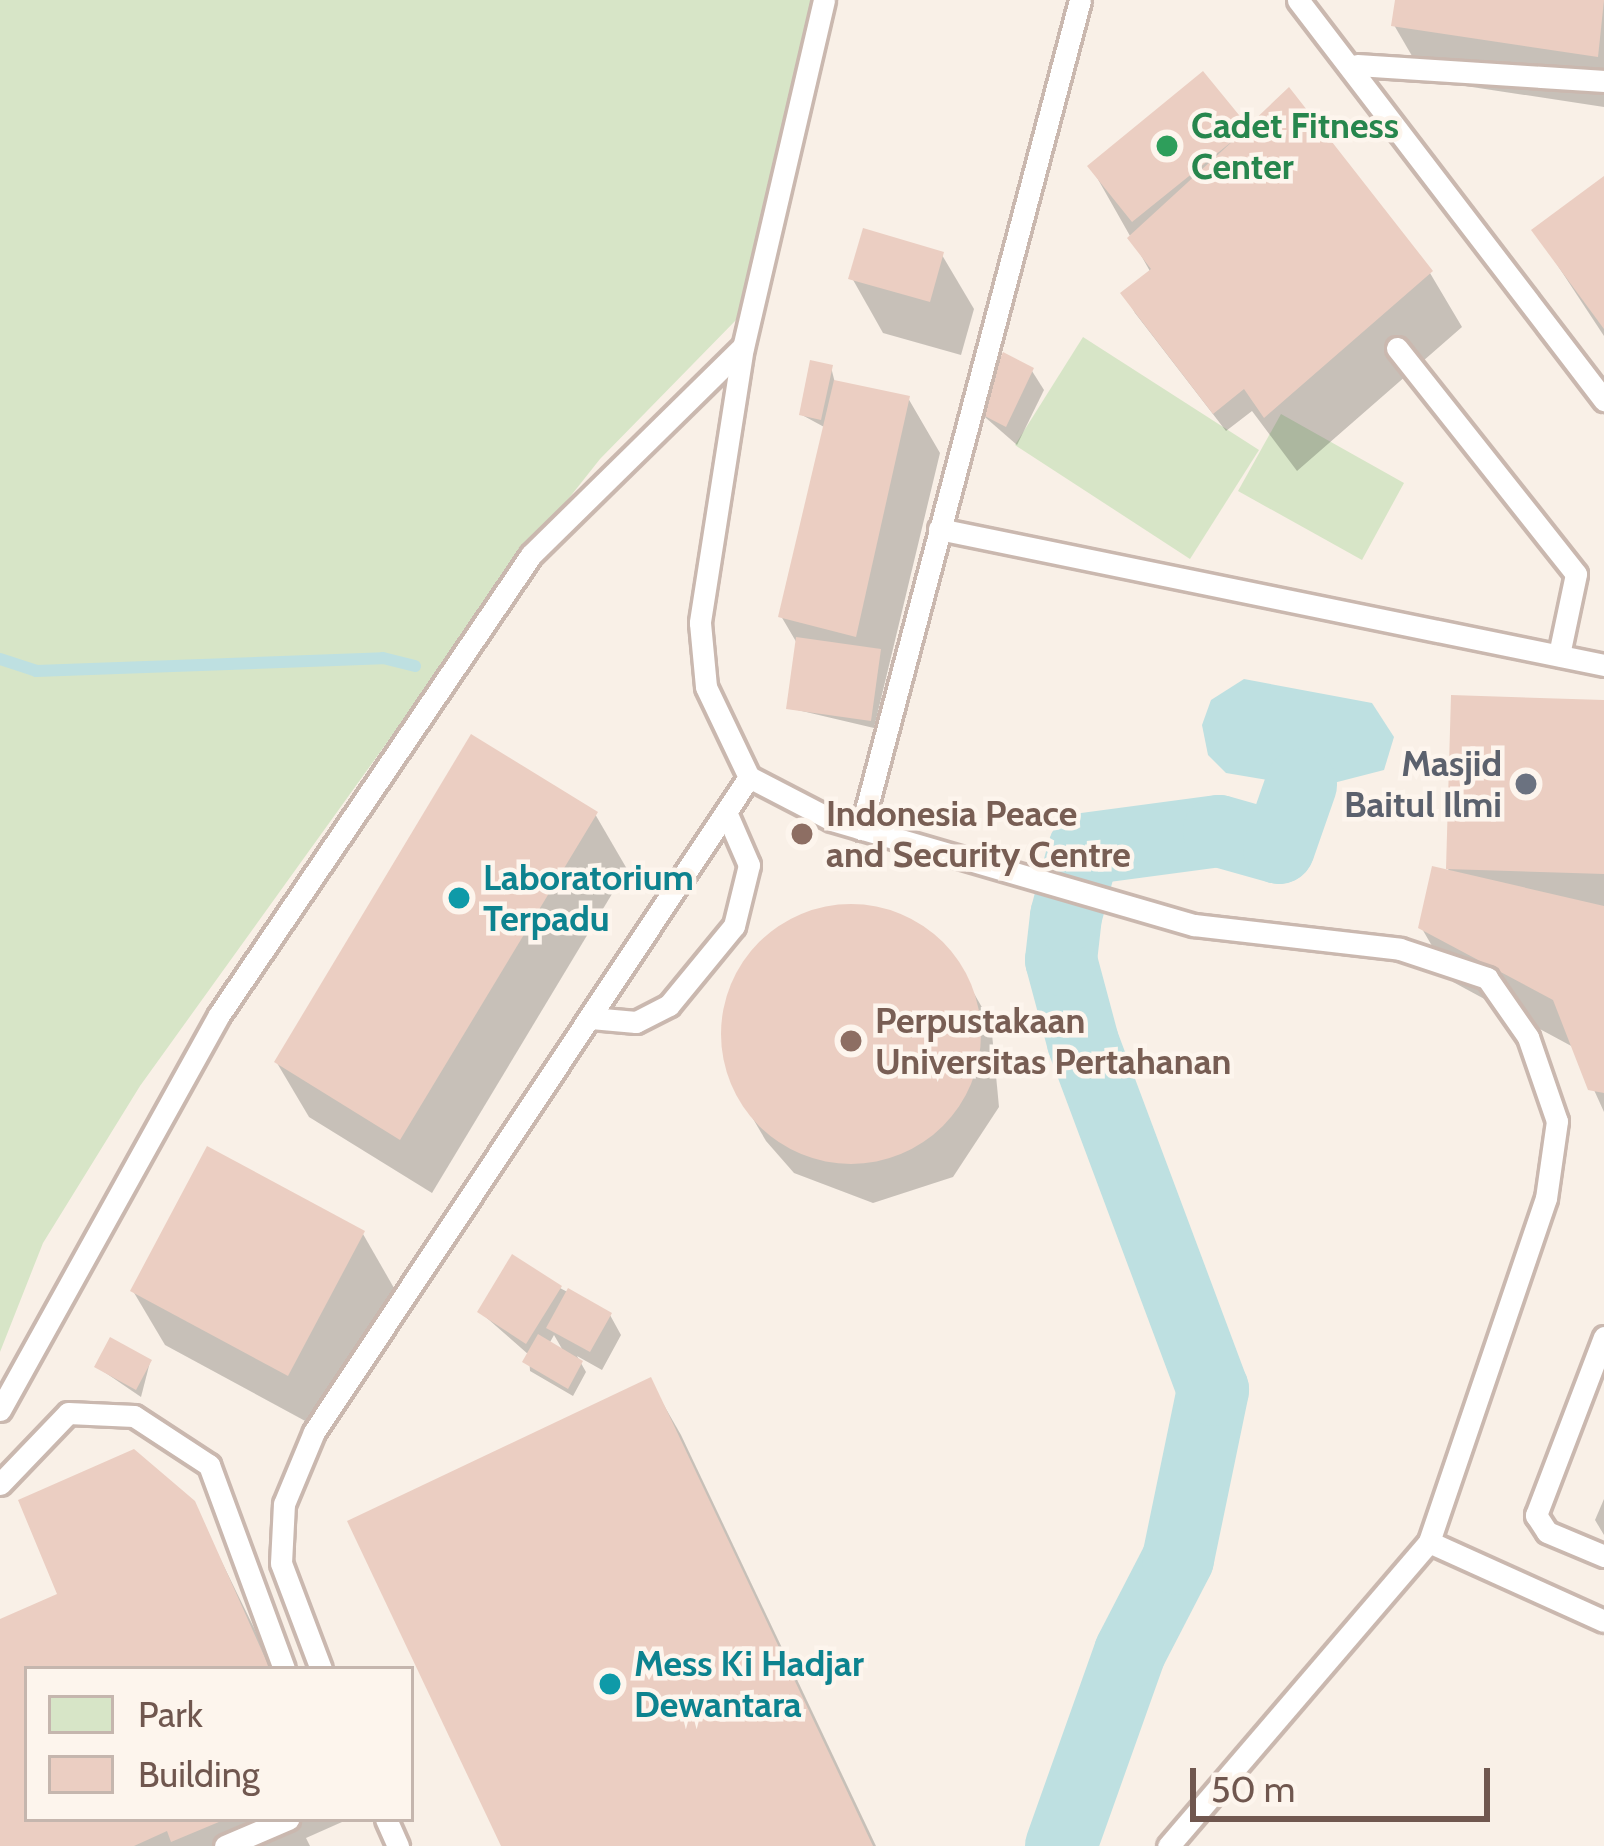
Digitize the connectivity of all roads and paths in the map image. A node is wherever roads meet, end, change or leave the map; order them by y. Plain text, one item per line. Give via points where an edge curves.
1 (824, 0) edge
2 (1080, 0) edge
3 (1298, 0) edge
4 (1357, 65) junction
5 (1604, 81) edge
6 (743, 347) junction
7 (1397, 348) dead end
8 (1604, 400) edge
9 (939, 529) junction
10 (1558, 656) junction
11 (1604, 665) edge
12 (749, 777) junction
13 (726, 812) junction
14 (861, 830) junction
15 (591, 1018) junction
16 (1604, 1337) edge
17 (0, 1410) edge
18 (0, 1484) edge
19 (1429, 1542) junction
20 (1604, 1556) edge
21 (1604, 1621) edge
22 (283, 1666) edge
23 (321, 1666) edge
24 (281, 1822) edge
25 (225, 1846) edge
26 (1168, 1846) edge

1 - 6 lane
2 - 9 lane
3 - 4 lane
4 - 5 lane
4 - 8 lane
6 - 12 lane via 700,623 706,687
6 - 17 lane via 531,555 219,1015
7 - 10 lane via 1576,574
9 - 10 lane
9 - 14 lane
10 - 11 lane
12 - 13 lane
12 - 14 lane
13 - 15 lane
13 - 15 lane via 749,865 734,926 670,1005 635,1022
14 - 19 lane via 1216,929 1419,955 1487,978 1528,1037 1557,1120 1546,1198
15 - 23 lane via 314,1432 284,1504 281,1563
16 - 20 lane via 1536,1515 1546,1532
18 - 22 lane via 68,1413 134,1416 208,1465
19 - 21 lane
19 - 26 lane
24 - 25 lane

